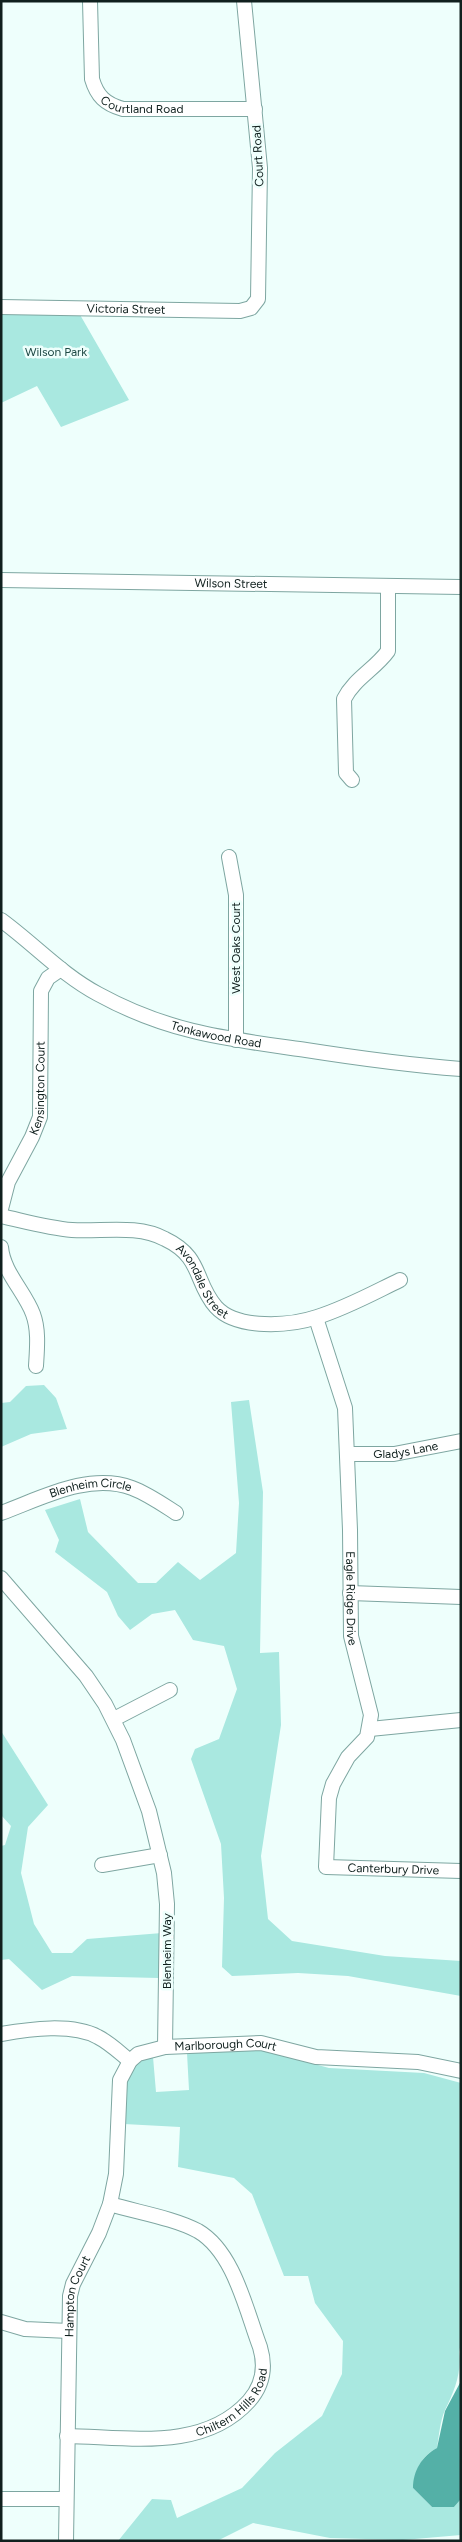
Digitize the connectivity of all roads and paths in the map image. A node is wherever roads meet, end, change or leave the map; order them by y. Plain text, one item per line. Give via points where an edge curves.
1 (90, 1) edge
2 (244, 1) edge
3 (255, 109) junction
4 (1, 307) edge
5 (251, 308) joint
6 (1, 580) edge
7 (388, 586) junction
8 (461, 586) edge
9 (352, 780) dead end
10 (229, 857) dead end
11 (1, 920) edge
12 (61, 969) junction
13 (236, 1040) junction
14 (461, 1069) edge
15 (1, 1209) edge
16 (1, 1216) edge
17 (1, 1246) edge
18 (400, 1280) dead end
19 (316, 1318) junction
20 (36, 1366) dead end
21 (461, 1441) edge
22 (348, 1454) junction
23 (1, 1513) edge
24 (176, 1513) dead end
25 (1, 1578) edge
26 (350, 1593) junction
27 (461, 1597) edge
28 (170, 1690) dead end
29 (114, 1719) junction
30 (461, 1720) edge
31 (370, 1728) junction
32 (160, 1855) junction
33 (102, 1865) dead end
34 (461, 1871) edge
35 (1, 2034) edge
36 (165, 2047) junction
37 (130, 2061) junction
38 (461, 2071) edge
39 (110, 2204) junction
40 (1, 2322) edge
41 (69, 2331) junction
42 (67, 2436) junction
43 (1, 2499) edge
44 (66, 2499) junction
45 (66, 2541) edge

1 - 3 street, Courtland Road via 92,79 102,100 123,109
2 - 3 street, Court Road
3 - 5 street, Court Road via 260,168 258,299
4 - 5 street, Victoria Street via 240,311
6 - 7 street, Wilson Street
7 - 8 street, Wilson Street
7 - 9 street via 388,651 349,688 344,699 346,773
10 - 13 street, West Oaks Court via 236,895
11 - 12 street, Tonkawood Road
12 - 13 street, Tonkawood Road via 96,993 171,1027
12 - 15 street, Kensington Court via 48,978 41,991 40,1117 8,1182
13 - 14 street, Tonkawood Road
16 - 19 street, Avondale Street via 68,1230 149,1232 178,1246 189,1257 209,1296 226,1315 251,1323
17 - 20 street via 8,1268 33,1314 37,1336
18 - 19 street, Avondale Street
19 - 22 street, Eagle Ridge Drive via 345,1408
21 - 22 street, Gladys Lane via 394,1454
22 - 26 street, Eagle Ridge Drive
23 - 24 street, Blenheim Circle via 74,1487 103,1482 132,1488
25 - 29 street, Blenheim Way via 86,1676
26 - 27 street
26 - 31 street, Eagle Ridge Drive via 351,1636 370,1704
28 - 29 street
29 - 32 street, Blenheim Way via 149,1811
30 - 31 street
31 - 34 street, Canterbury Drive via 333,1784 329,1798 326,1867
32 - 33 street
32 - 36 street, Blenheim Way via 167,1904
35 - 37 street via 41,2030 85,2032 98,2037
36 - 37 street, Marlborough Court via 149,2050
36 - 38 street, Marlborough Court via 261,2043 316,2057 418,2062
37 - 39 street, Hampton Court via 120,2080 116,2174
39 - 41 street, Hampton Court via 73,2284
39 - 42 street, Chiltern Hills Road via 197,2231 220,2250 260,2347 263,2371 260,2384 245,2405 233,2416 203,2432 169,2437
40 - 41 street via 25,2329
41 - 42 street, Hampton Court
42 - 44 street, Hampton Court
43 - 44 street
44 - 45 street, Hampton Court

